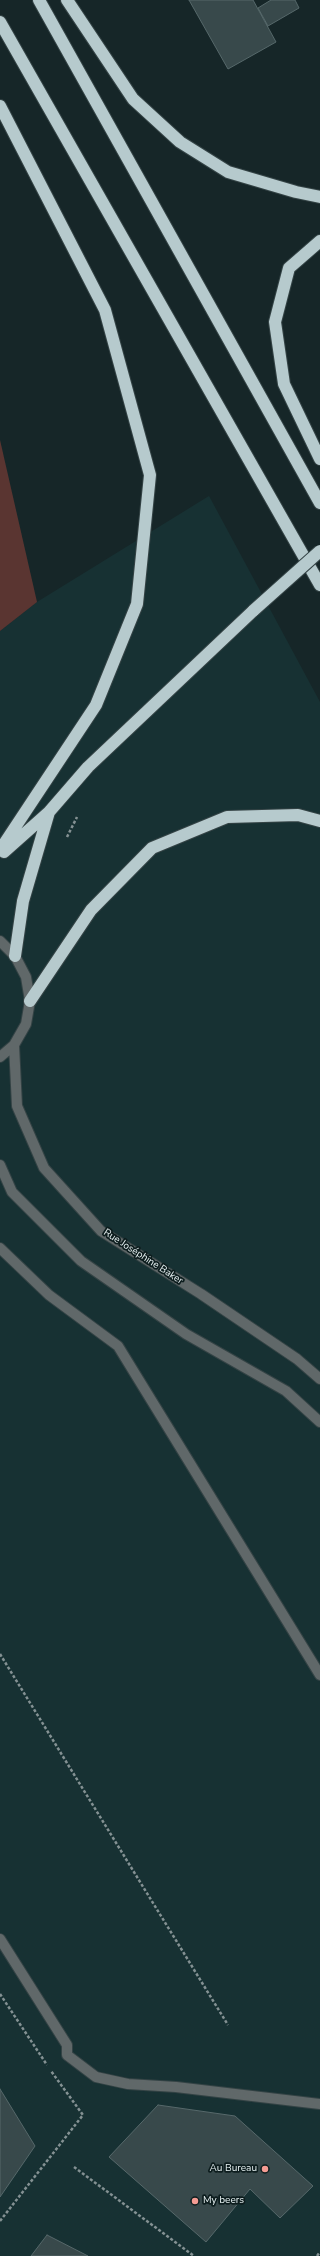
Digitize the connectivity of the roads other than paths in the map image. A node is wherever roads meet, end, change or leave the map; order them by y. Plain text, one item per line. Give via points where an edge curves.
1 (39, 0) edge
2 (67, 0) edge
3 (0, 22) edge
4 (0, 106) edge
5 (320, 197) edge
6 (320, 241) edge
7 (320, 459) edge
8 (320, 503) edge
9 (320, 551) edge
10 (320, 586) edge
11 (49, 812) junction
12 (320, 821) edge
13 (0, 850) edge
14 (0, 855) edge
15 (0, 942) edge
16 (15, 956) junction
17 (30, 1001) junction
18 (14, 1045) junction
19 (0, 1057) edge
20 (0, 1165) edge
21 (0, 1248) edge
22 (320, 1380) edge
23 (320, 1422) edge
24 (320, 1675) edge
25 (0, 1939) edge
26 (320, 2104) edge

1 - 8 highway
2 - 5 highway via 133,99 180,142 228,172
3 - 10 highway
4 - 13 highway via 105,310 150,474 137,604 96,705
6 - 7 highway via 289,268 274,322 284,384
9 - 11 highway, bridge via 88,767
11 - 14 highway
11 - 16 highway via 23,900
12 - 17 highway via 298,815 228,817 152,848 91,910
15 - 16 street
16 - 17 street via 26,977
17 - 18 street via 26,1024
18 - 19 street
18 - 22 street, Rue Joséphine Baker via 17,1106 44,1168 100,1231 291,1355
20 - 23 street via 12,1192 81,1261 186,1334 286,1390
21 - 24 street via 49,1295 118,1346
25 - 26 street via 67,2045 67,2055 96,2077 128,2084

